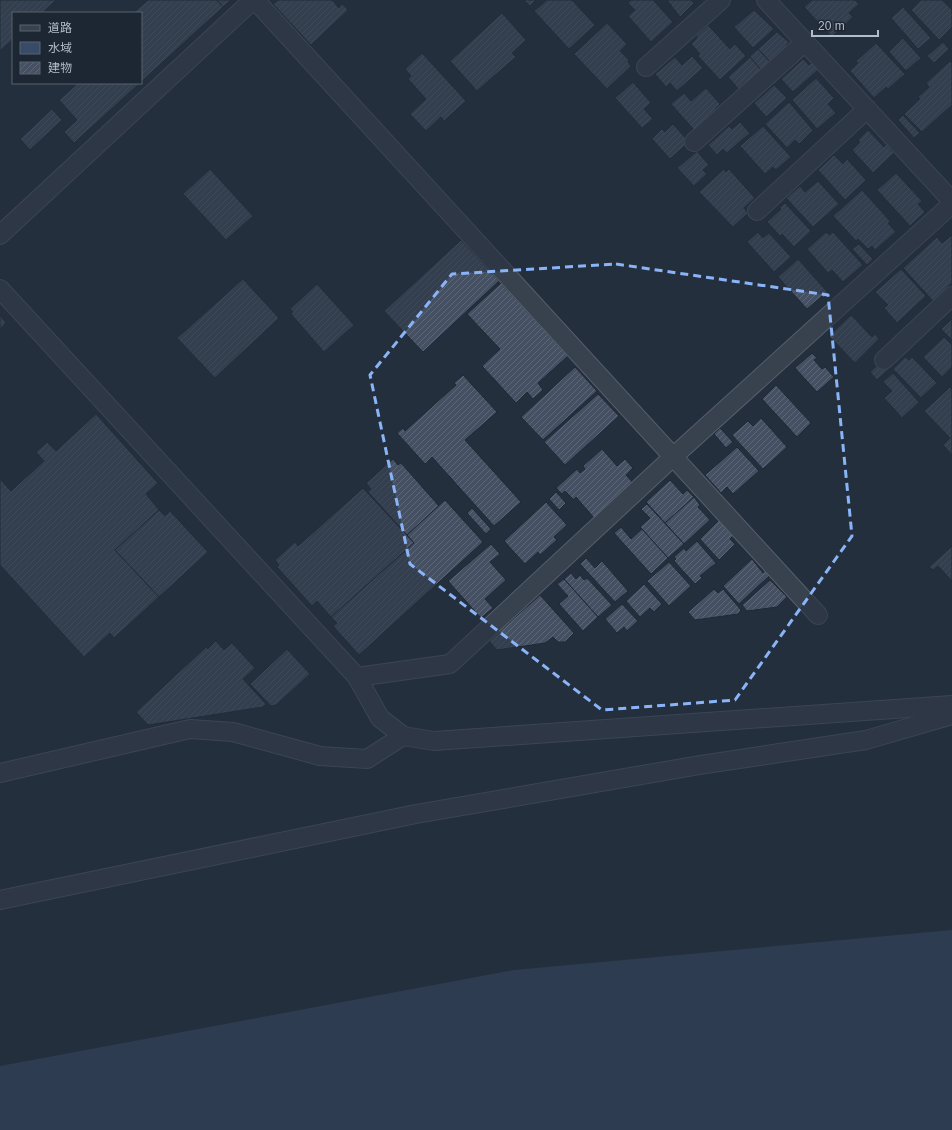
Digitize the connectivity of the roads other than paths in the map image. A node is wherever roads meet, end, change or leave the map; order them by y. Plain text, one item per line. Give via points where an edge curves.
1 (254, 0) edge
2 (721, 0) edge
3 (766, 0) edge
4 (805, 42) junction
5 (646, 67) dead end
6 (867, 109) junction
7 (694, 142) dead end
8 (952, 202) edge
9 (757, 212) dead end
10 (0, 235) edge
11 (0, 289) edge
12 (952, 296) edge
13 (884, 360) dead end
14 (674, 456) junction
15 (818, 615) dead end
16 (357, 677) junction
17 (952, 705) edge
18 (952, 715) edge
19 (403, 736) junction
20 (0, 774) edge
21 (0, 900) edge

1 - 10 street
1 - 14 street
2 - 5 street
3 - 4 street
4 - 6 street
4 - 7 street
6 - 8 street
6 - 9 street
8 - 14 street
11 - 16 street
12 - 13 street
14 - 15 street
14 - 16 street via 450,664
16 - 19 street via 380,718
17 - 19 street via 434,741
18 - 21 street via 866,740 700,765 416,814
19 - 20 street via 367,758 320,756 233,732 190,728

